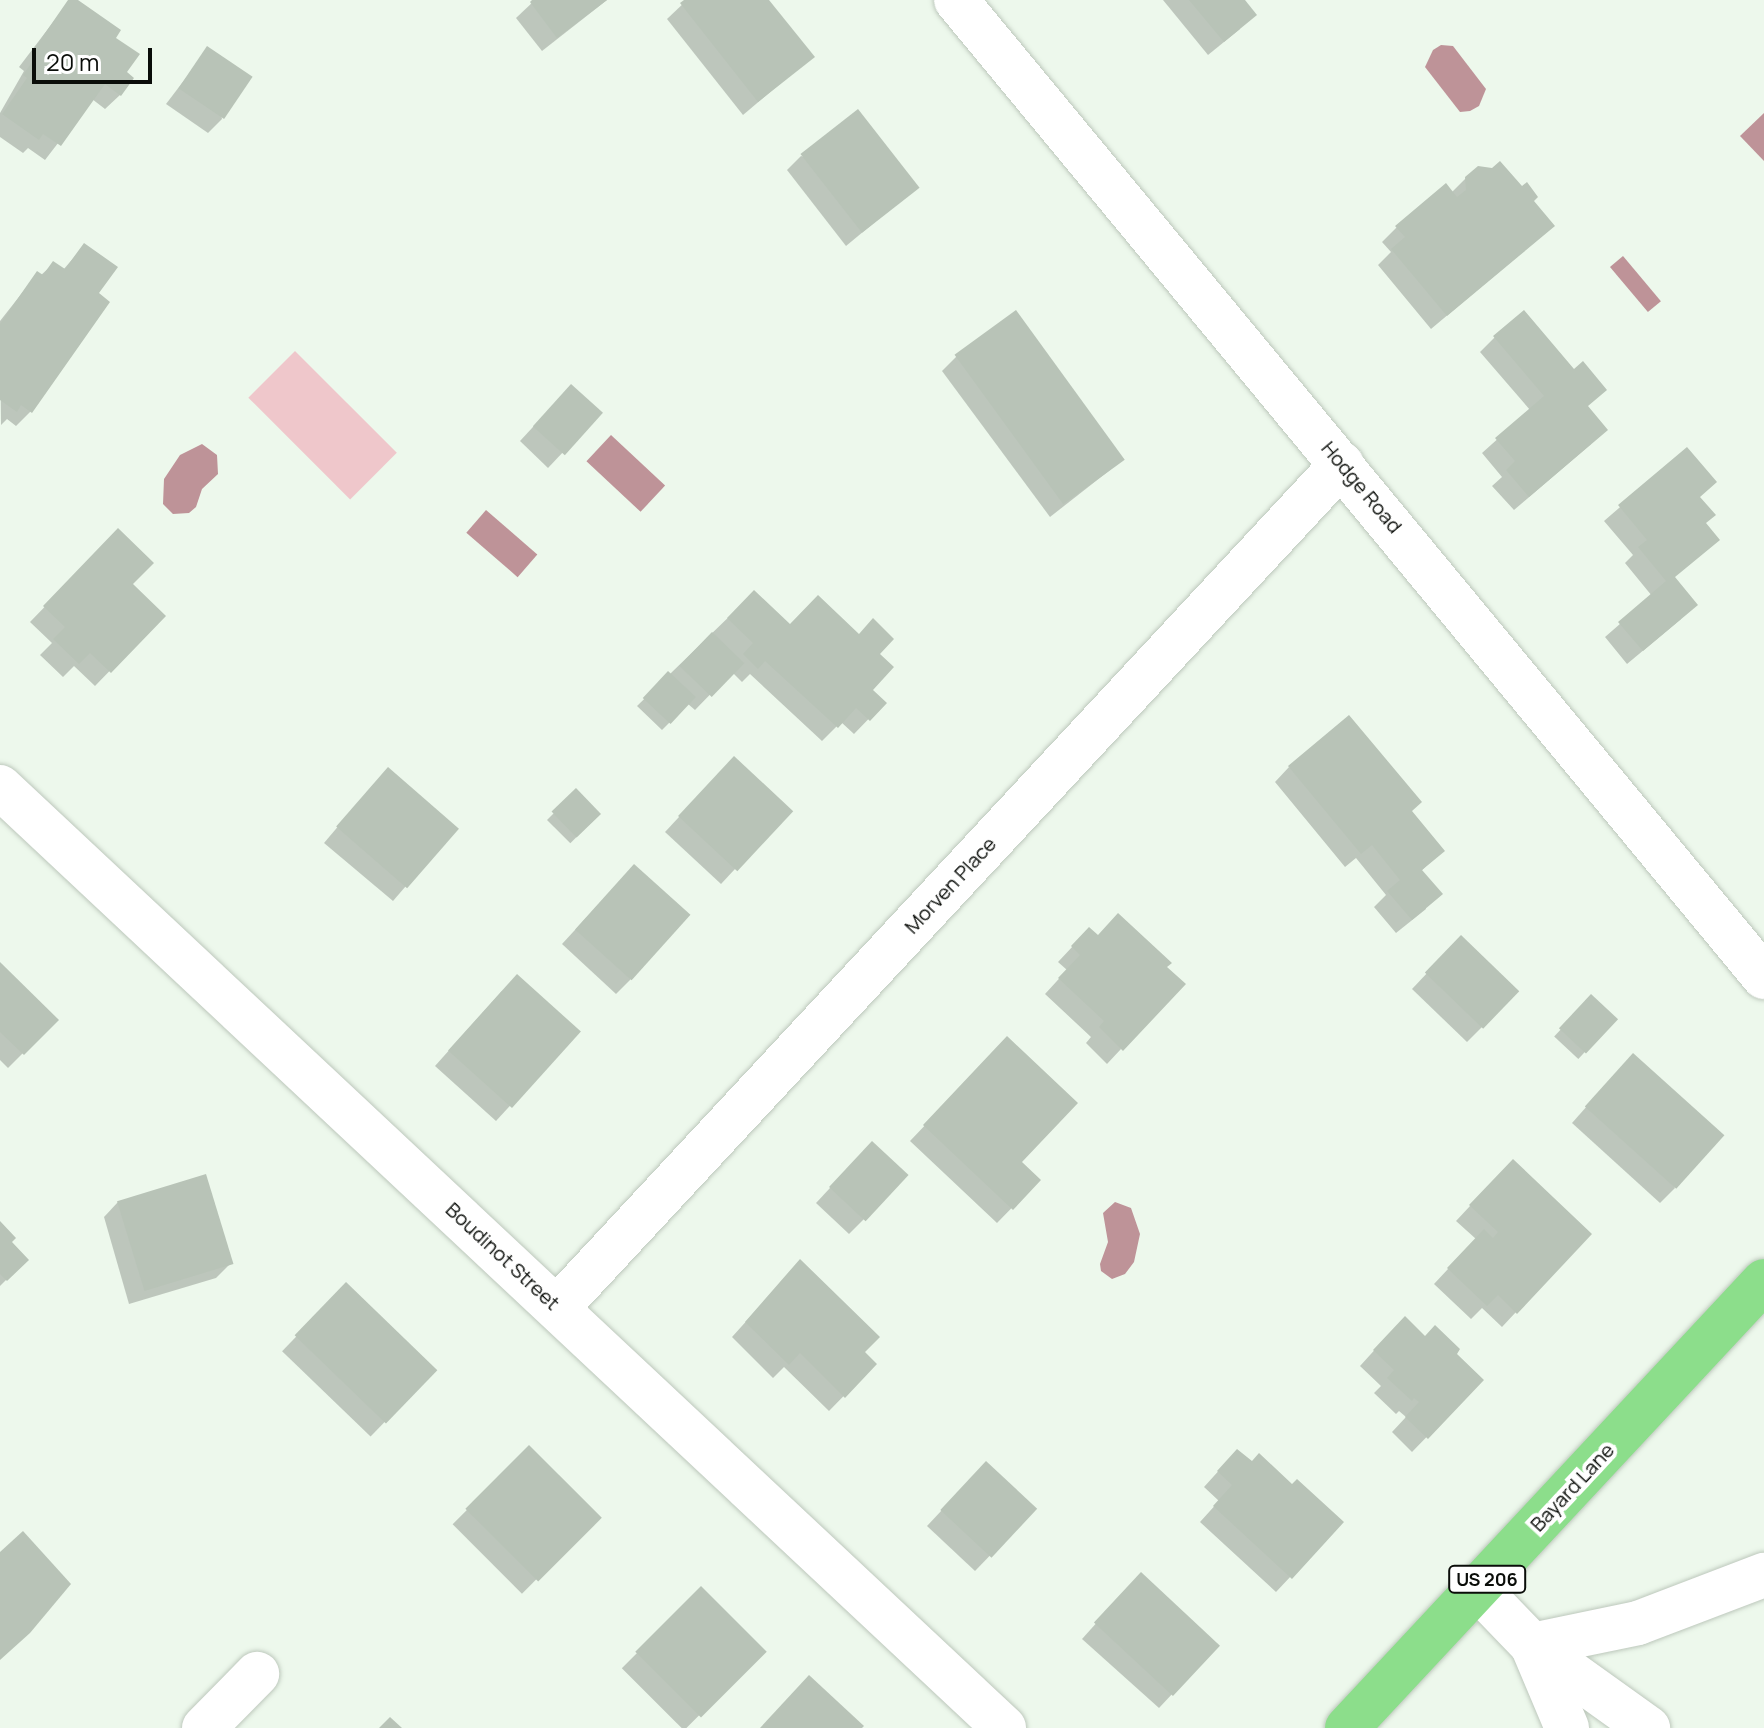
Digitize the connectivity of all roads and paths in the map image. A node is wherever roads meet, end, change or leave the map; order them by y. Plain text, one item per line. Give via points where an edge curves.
1 (966, 4) edge
2 (1342, 464) junction
3 (0, 787) edge
4 (1764, 977) edge
5 (1763, 1284) edge
6 (558, 1307) junction
7 (1764, 1575) edge
8 (1478, 1589) junction
9 (1532, 1645) junction
10 (257, 1674) dead end
11 (204, 1728) edge
12 (1004, 1728) edge
13 (1347, 1728) edge
14 (1567, 1728) edge
15 (1648, 1728) edge

1 - 2 street, Hodge Road
2 - 4 street, Hodge Road
2 - 6 street, Morven Place
3 - 6 street, Boudinot Street
5 - 8 highway, Bayard Lane / US 206
6 - 12 street, Boudinot Street
7 - 9 street via 1638,1623
8 - 9 street
8 - 13 highway, Bayard Lane / US 206
9 - 14 street
9 - 15 street
10 - 11 street

